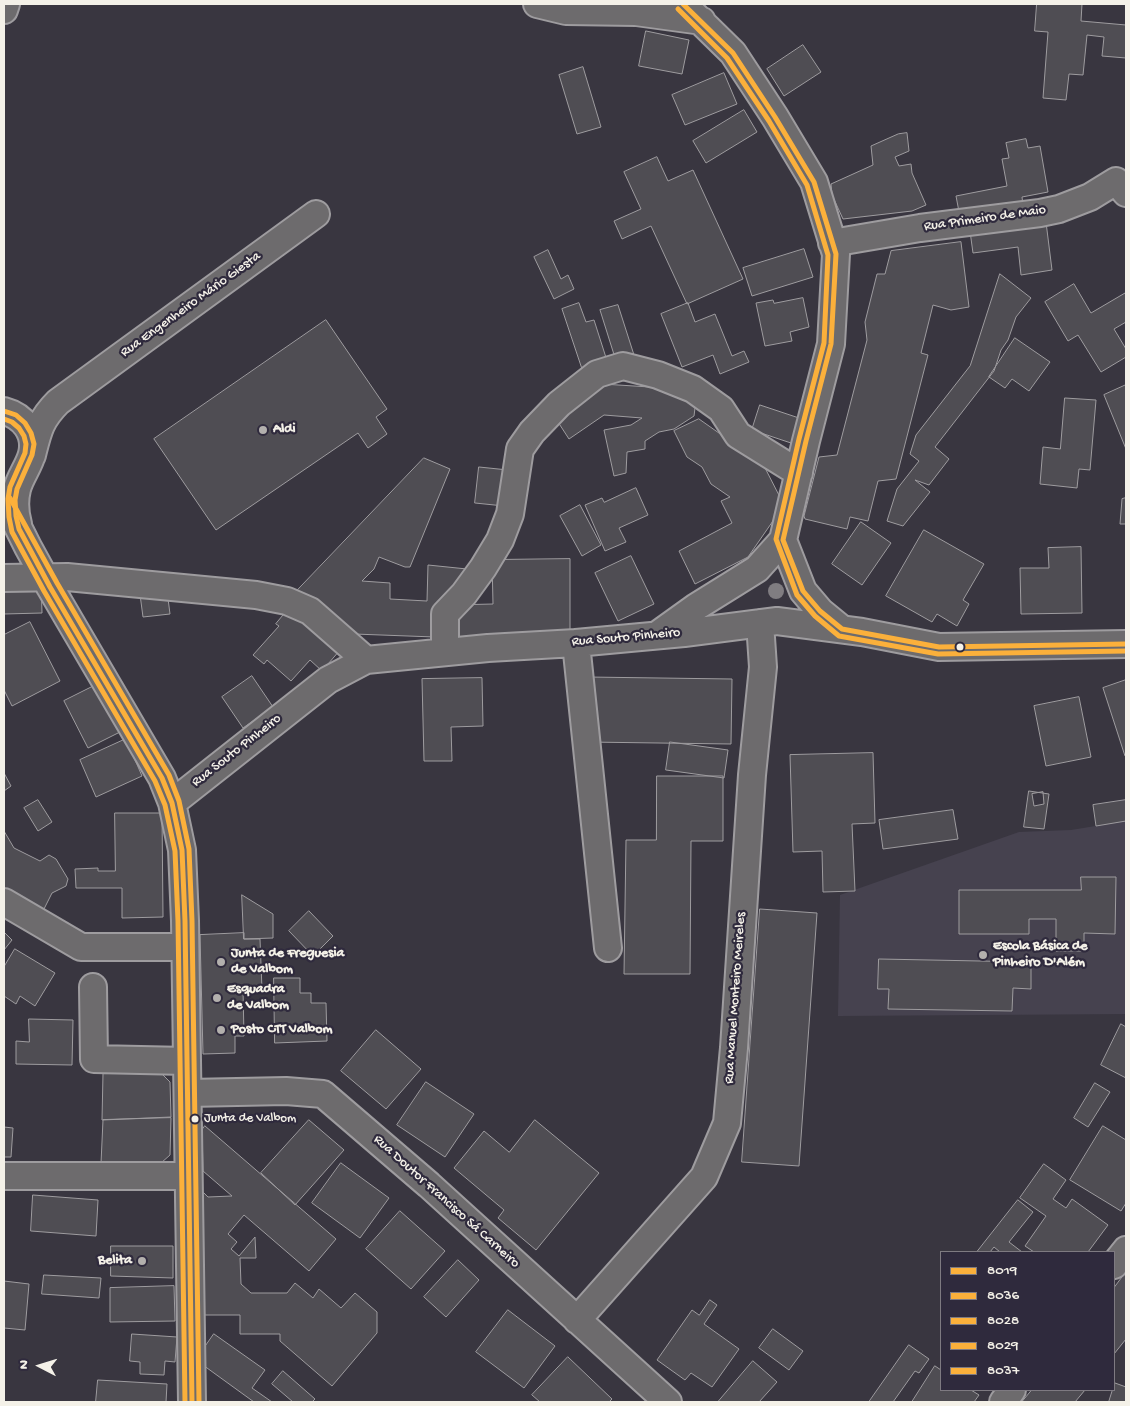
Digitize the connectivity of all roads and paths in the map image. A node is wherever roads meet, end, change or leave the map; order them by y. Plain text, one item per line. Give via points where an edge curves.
1 (6, 4) edge
2 (537, 4) edge
3 (683, 4) edge
4 (574, 8) edge
5 (4, 10) edge
6 (704, 13) edge
7 (1123, 179) edge
8 (316, 214) dead end
9 (832, 243) junction
10 (66, 396) junction
11 (4, 411) edge
12 (30, 460) junction
13 (799, 473) junction
14 (4, 480) edge
15 (4, 502) edge
16 (19, 530) junction
17 (783, 540) junction
18 (45, 577) junction
19 (4, 578) edge
20 (760, 623) junction
21 (842, 629) junction
22 (656, 636) junction
23 (576, 642) junction
24 (1126, 644) edge
25 (446, 652) junction
26 (366, 660) junction
27 (172, 803) junction
28 (4, 902) edge
29 (185, 947) junction
30 (608, 948) dead end
31 (93, 987) dead end
32 (187, 1061) junction
33 (188, 1093) junction
34 (4, 1176) edge
35 (188, 1176) junction
36 (1126, 1250) edge
37 (1115, 1264) edge
38 (578, 1320) junction
39 (1011, 1391) edge
40 (192, 1402) edge
41 (668, 1402) edge
42 (1003, 1402) edge

1 - 5 street
2 - 4 street
3 - 6 street
4 - 6 street
6 - 9 street via 775,117 814,182
7 - 9 street, Rua Primeiro de Maio via 1090,197 1040,213
8 - 10 street, Rua Engenheiro Mário Giesta
9 - 13 street via 836,254 832,344
10 - 11 street, Rua Engenheiro Mário Giesta via 38,408
10 - 12 street, Rua Engenheiro Mário Giesta via 42,422
11 - 12 street via 16,415 31,433 34,444
12 - 14 street via 19,474
12 - 16 street, Rua Engenheiro Mário Giesta via 15,500
13 - 17 street
13 - 25 street via 738,435 721,409 693,389 623,366 598,374 559,404 520,449 510,514 500,540 483,568 446,614
15 - 16 street
16 - 18 street
17 - 21 street via 803,591
17 - 22 street via 757,569
18 - 19 street
18 - 26 street via 163,586 287,601 310,611
18 - 27 street via 162,778
20 - 21 street, Rua Souto Pinheiro via 777,621
20 - 22 street, Rua Souto Pinheiro
20 - 38 street, Rua Manuel Monteiro Meireles via 763,667 727,1123 704,1177
21 - 24 street, Rua Souto Pinheiro via 939,647
22 - 23 street, Rua Souto Pinheiro
23 - 25 street, Rua Souto Pinheiro
23 - 30 street
25 - 26 street, Rua Souto Pinheiro
26 - 27 street, Rua Souto Pinheiro via 328,680
27 - 29 street via 182,850
28 - 29 street via 81,948
29 - 32 street
31 - 32 street via 94,1059
32 - 33 street
33 - 35 street
33 - 38 street, Rua Doutor Francisco Sá Carneiro via 286,1091 323,1094
34 - 35 street
35 - 40 street
36 - 37 street
38 - 41 street, Rua Doutor Francisco Sá Carneiro
39 - 42 street

